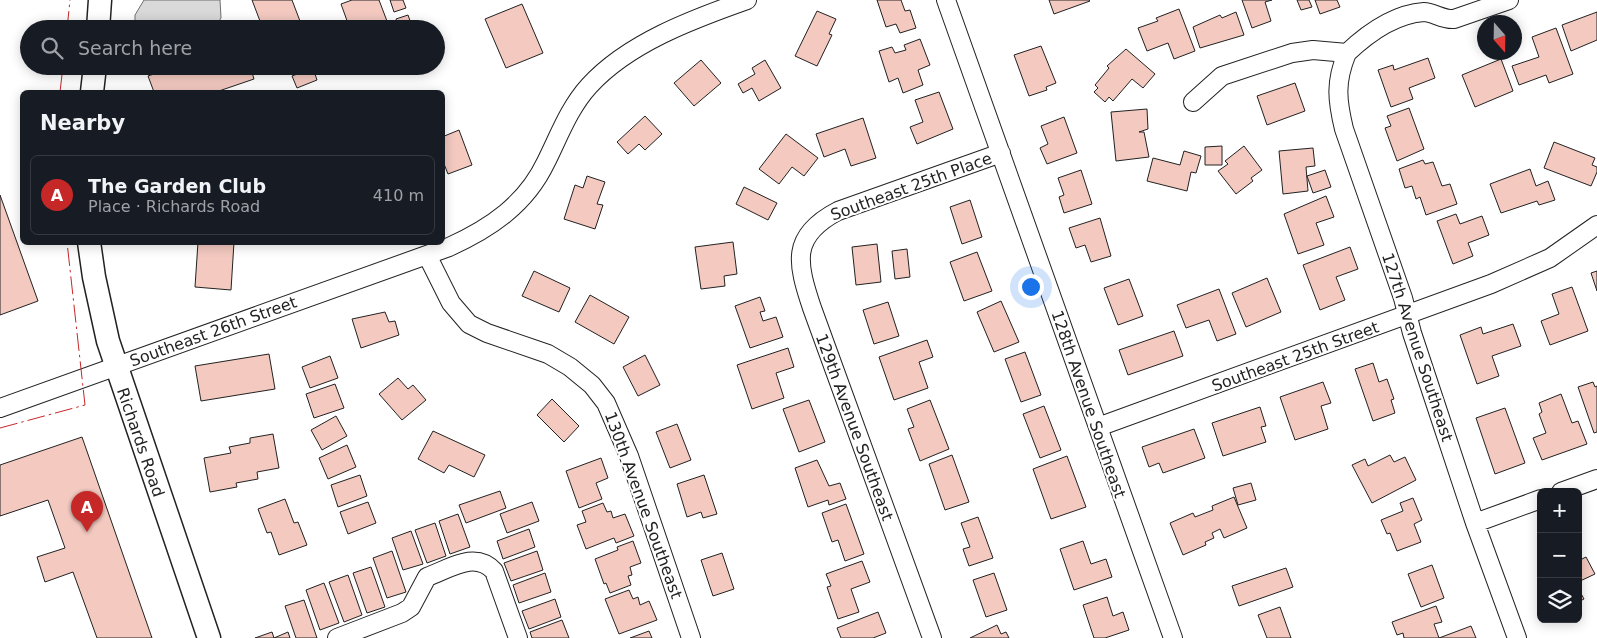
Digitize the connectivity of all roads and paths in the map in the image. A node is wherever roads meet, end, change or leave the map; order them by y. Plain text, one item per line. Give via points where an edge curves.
1 (100, 0) edge
2 (946, 0) edge
3 (1510, 0) edge
4 (741, 1) edge
5 (1424, 6) edge
6 (99, 20) edge
7 (1346, 53) junction
8 (94, 75) edge
9 (92, 90) edge
10 (1193, 102) dead end
11 (1001, 153) junction
12 (822, 219) joint
13 (1597, 225) edge
14 (90, 245) edge
15 (427, 255) junction
16 (1408, 314) junction
17 (115, 366) junction
18 (0, 408) edge
19 (1098, 427) junction
20 (1597, 479) edge
21 (1572, 488) edge
22 (1537, 500) edge
23 (1476, 523) junction
24 (209, 638) edge
25 (337, 638) edge
26 (518, 638) edge
27 (691, 638) edge
28 (932, 638) edge
29 (1173, 638) edge
30 (1517, 638) edge

1 - 6 main road
2 - 11 street, 128th Avenue Southeast
3 - 5 street via 1445,20
4 - 15 street, Southeast 26th Street via 658,38 614,64 589,86 569,113 538,177 519,203 481,232
5 - 7 street via 1382,25
7 - 10 street via 1313,50 1292,53 1222,76
7 - 16 street, 127th Avenue Southeast via 1337,82 1338,104
8 - 9 main road
11 - 12 street, Southeast 25th Place
11 - 19 street, 128th Avenue Southeast
12 - 28 street, 129th Avenue Southeast via 806,235 803,243 801,257 805,288
13 - 16 street, Southeast 25th Street via 1550,258 1491,284
14 - 17 main road, Richards Road via 103,324
15 - 17 street, Southeast 26th Street
15 - 27 street, 130th Avenue Southeast via 451,303 469,324 548,354 592,385 606,403 629,456
16 - 19 street, Southeast 25th Street
16 - 23 street, 127th Avenue Southeast
17 - 18 street, Southeast 26th Street
17 - 24 main road, Richards Road
19 - 29 street, 128th Avenue Southeast
20 - 21 street
22 - 23 street
23 - 30 street, 127th Avenue Southeast
25 - 26 street via 402,614 411,608 427,577 474,559 486,562 494,570

